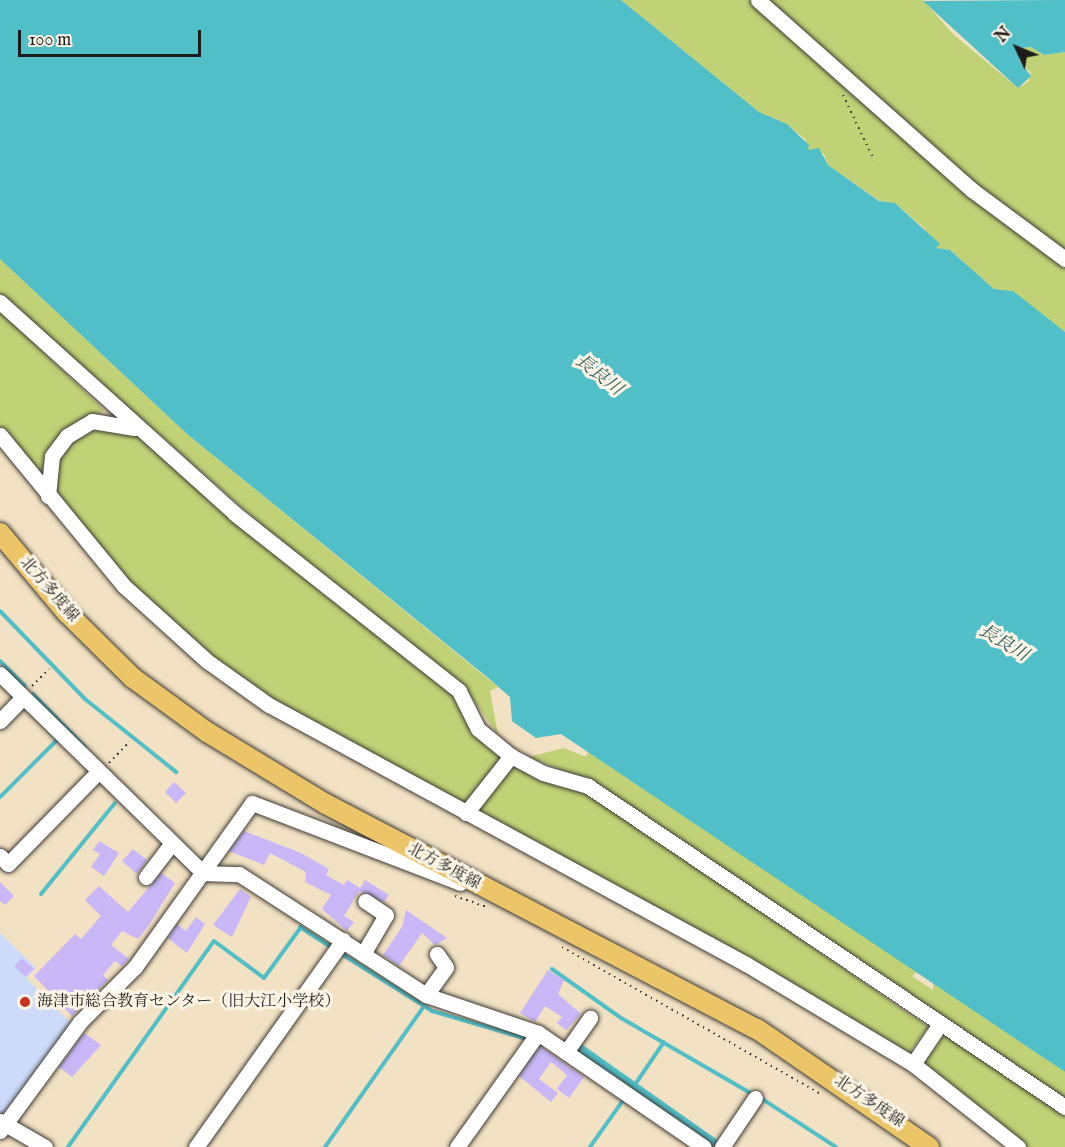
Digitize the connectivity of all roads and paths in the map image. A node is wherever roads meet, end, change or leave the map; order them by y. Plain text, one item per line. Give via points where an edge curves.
1 (758, 0) edge
2 (832, 69) junction
3 (874, 160) dead end
4 (1065, 259) edge
5 (0, 302) edge
6 (140, 430) junction
7 (0, 435) edge
8 (48, 496) junction
9 (0, 533) edge
10 (49, 669) dead end
11 (0, 674) edge
12 (23, 697) junction
13 (0, 721) edge
14 (130, 741) dead end
15 (511, 756) junction
16 (99, 772) junction
17 (466, 813) junction
18 (172, 843) junction
19 (3, 864) edge
20 (203, 873) junction
21 (146, 877) dead end
22 (451, 894) dead end
23 (365, 901) dead end
24 (493, 901) junction
25 (552, 941) dead end
26 (338, 947) junction
27 (363, 954) junction
28 (437, 954) dead end
29 (426, 995) junction
30 (590, 1018) dead end
31 (940, 1024) junction
32 (538, 1032) junction
33 (566, 1052) junction
34 (913, 1064) junction
35 (755, 1098) dead end
36 (831, 1100) dead end
37 (1065, 1107) edge
38 (2, 1125) edge
39 (45, 1147) edge
40 (196, 1147) edge
41 (457, 1147) edge
42 (704, 1147) edge
43 (722, 1147) edge
44 (929, 1147) edge
45 (1018, 1147) edge

1 - 2 street
2 - 3 path
2 - 4 street via 972,190
5 - 6 street
6 - 8 street via 109,420 77,428 52,456
6 - 15 street via 366,621 459,691 478,729
7 - 8 street
8 - 17 street via 123,586 207,661 328,740
9 - 24 main road, 北方多度線 via 67,613 133,678 207,732
10 - 12 path
11 - 12 street
12 - 13 street
12 - 16 street
14 - 16 path
15 - 17 street
15 - 31 street via 543,773 588,786
16 - 18 street
16 - 19 street
17 - 34 street via 746,964
18 - 20 street
18 - 21 street
20 - 24 street via 252,803
20 - 26 street via 239,874
20 - 38 street via 135,967 80,1022
22 - 24 path
23 - 27 street via 386,915
24 - 44 main road, 北方多度線 via 758,1029
25 - 36 path via 723,1034
26 - 27 street
26 - 40 street
27 - 29 street
28 - 29 street via 446,967
29 - 32 street
30 - 33 street
31 - 34 street
31 - 37 street
32 - 33 street
32 - 41 street
33 - 42 street
34 - 45 street
35 - 43 street
38 - 39 street

